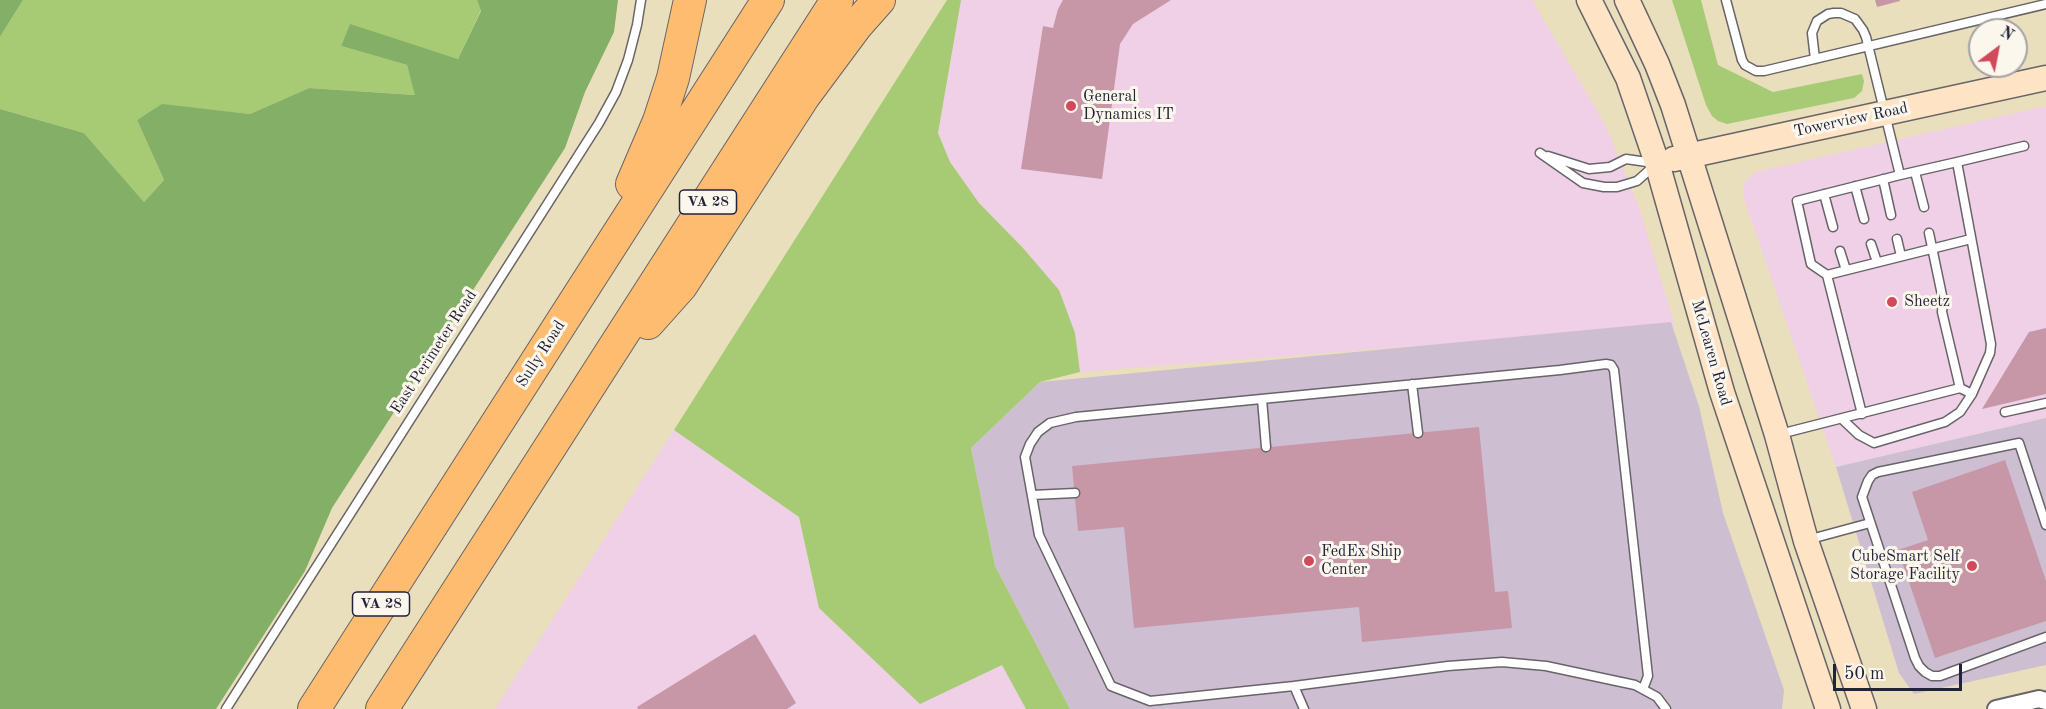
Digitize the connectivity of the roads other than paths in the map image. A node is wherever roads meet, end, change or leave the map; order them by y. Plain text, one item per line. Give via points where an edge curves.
1 (641, 0) edge
2 (690, 0) edge
3 (768, 0) edge
4 (837, 0) edge
5 (879, 0) edge
6 (1588, 0) edge
7 (1627, 0) edge
8 (1726, 0) edge
9 (2046, 4) edge
10 (1867, 46) junction
11 (1815, 59) junction
12 (2046, 78) edge
13 (1885, 112) junction
14 (2024, 146) dead end
15 (1689, 155) junction
16 (1957, 162) junction
17 (1657, 163) junction
18 (1915, 172) junction
19 (1900, 175) junction
20 (1883, 179) junction
21 (1855, 186) junction
22 (1824, 194) junction
23 (1924, 207) dead end
24 (1892, 215) dead end
25 (1864, 219) dead end
26 (1833, 227) dead end
27 (1929, 233) dead end
28 (1897, 239) dead end
29 (1971, 239) junction
30 (1871, 244) dead end
31 (1934, 250) junction
32 (1840, 251) dead end
33 (1901, 256) junction
34 (1877, 262) junction
35 (1846, 270) junction
36 (1827, 275) junction
37 (587, 283) junction
38 (1412, 384) junction
39 (1960, 388) junction
40 (1972, 394) junction
41 (1262, 399) junction
42 (578, 403) junction
43 (2046, 404) edge
44 (2005, 412) dead end
45 (1862, 414) junction
46 (1842, 419) junction
47 (1418, 433) dead end
48 (1777, 435) junction
49 (1266, 447) dead end
50 (1075, 493) dead end
51 (1032, 495) junction
52 (1870, 522) junction
53 (2046, 525) edge
54 (1806, 541) junction
55 (2046, 637) edge
56 (1294, 686) junction
57 (1643, 689) junction
58 (2046, 701) edge
59 (226, 709) edge
60 (314, 709) edge
61 (382, 709) edge
62 (1304, 709) edge
63 (1665, 709) edge
64 (1828, 709) edge
65 (1863, 709) edge
66 (1996, 709) edge

1 - 59 lane, East Perimeter Road via 628,60 599,123
2 - 37 highway via 659,121
3 - 37 highway, Sully Road / VA 28
4 - 42 highway, VA 28
5 - 42 highway via 804,96 681,286
6 - 17 main road, McLearen Road via 1628,78
7 - 15 main road via 1657,64
8 - 11 lane via 1742,60 1750,68 1764,71
9 - 10 lane
10 - 11 lane
10 - 11 lane via 1855,19 1842,13 1828,14 1817,21 1812,33
10 - 13 lane
12 - 13 main road, Towerview Road
13 - 15 main road, Towerview Road
13 - 19 lane
14 - 16 lane
15 - 17 main road, Towerview Road
15 - 48 main road
16 - 18 lane
16 - 29 lane
17 - 17 lane via 1626,159 1600,170 1540,153 1582,183 1604,187 1637,181
17 - 64 main road, McLearen Road via 1722,392
18 - 19 lane
18 - 23 lane
19 - 20 lane
20 - 21 lane
20 - 24 lane
21 - 22 lane
21 - 25 lane
22 - 26 lane
22 - 36 lane via 1797,201 1811,264
27 - 31 lane
28 - 33 lane
29 - 31 lane
29 - 40 lane via 1991,344
30 - 34 lane
31 - 33 lane
31 - 39 lane via 1942,312
32 - 35 lane
33 - 34 lane
34 - 35 lane
35 - 36 lane
36 - 45 lane
37 - 60 highway, Sully Road / VA 28
38 - 41 lane
38 - 47 lane
38 - 57 lane via 1611,365 1648,676
39 - 40 lane
39 - 45 lane
40 - 46 lane via 1960,412 1945,423 1874,443
41 - 49 lane
41 - 51 lane via 1076,417 1050,423 1038,432 1025,457
42 - 61 highway, VA 28
43 - 44 lane
45 - 46 lane
46 - 48 lane
48 - 54 main road
50 - 51 lane
51 - 56 lane via 1039,535 1112,686 1150,701
52 - 53 lane via 1862,497 1868,482 1878,472 2019,443
52 - 54 lane
52 - 55 lane via 1915,657 1925,672 1940,676
54 - 65 main road
56 - 57 lane via 1502,662 1546,666
56 - 62 lane
57 - 63 lane via 1657,697
58 - 66 street via 2039,699

